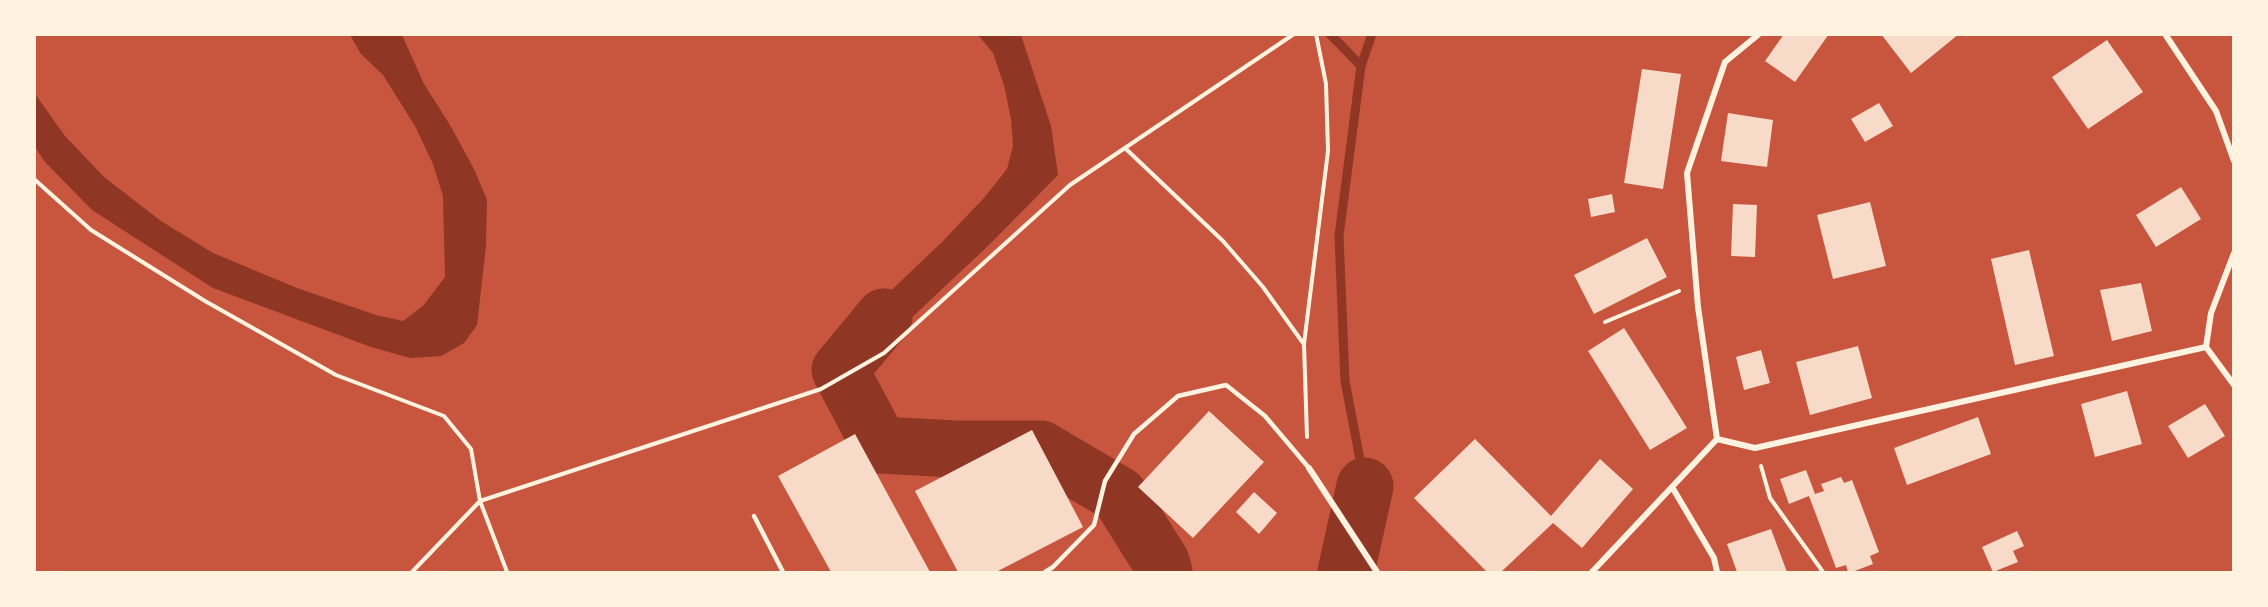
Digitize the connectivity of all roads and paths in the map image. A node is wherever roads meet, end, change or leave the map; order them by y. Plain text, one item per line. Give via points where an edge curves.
1 (1294, 34) edge
2 (1316, 34) edge
3 (1758, 34) edge
4 (2165, 34) edge
5 (1126, 149) junction
6 (2234, 161) edge
7 (34, 179) edge
8 (2234, 253) edge
9 (1696, 285) junction
10 (1605, 322) dead end
11 (1304, 344) junction
12 (2206, 347) junction
13 (2234, 385) edge
14 (1717, 439) junction
15 (1755, 448) junction
16 (1309, 468) junction
17 (1672, 487) junction
18 (480, 501) junction
19 (754, 516) dead end
20 (412, 573) edge
21 (507, 573) edge
22 (783, 573) edge
23 (1045, 573) edge
24 (1377, 573) edge
25 (1593, 573) edge
26 (1717, 573) edge
27 (1823, 573) edge

1 - 5 path
2 - 11 path via 1326,84 1328,151
3 - 9 street via 1725,62 1687,173
4 - 6 street via 2216,111
5 - 11 path via 1223,241 1263,287
5 - 18 path via 1070,185 884,353 821,389
7 - 18 path via 91,230 206,302 336,375 444,416 471,449
8 - 12 street via 2211,313
9 - 10 path
9 - 14 street
11 - 16 path
12 - 13 street
12 - 15 street
14 - 15 street
14 - 17 street
15 - 27 path via 1770,498
16 - 23 lane via 1265,416 1226,385 1178,396 1134,434 1105,481 1094,525
16 - 24 street
17 - 25 street
17 - 26 street via 1714,558
18 - 20 path
18 - 21 path
19 - 22 lane

